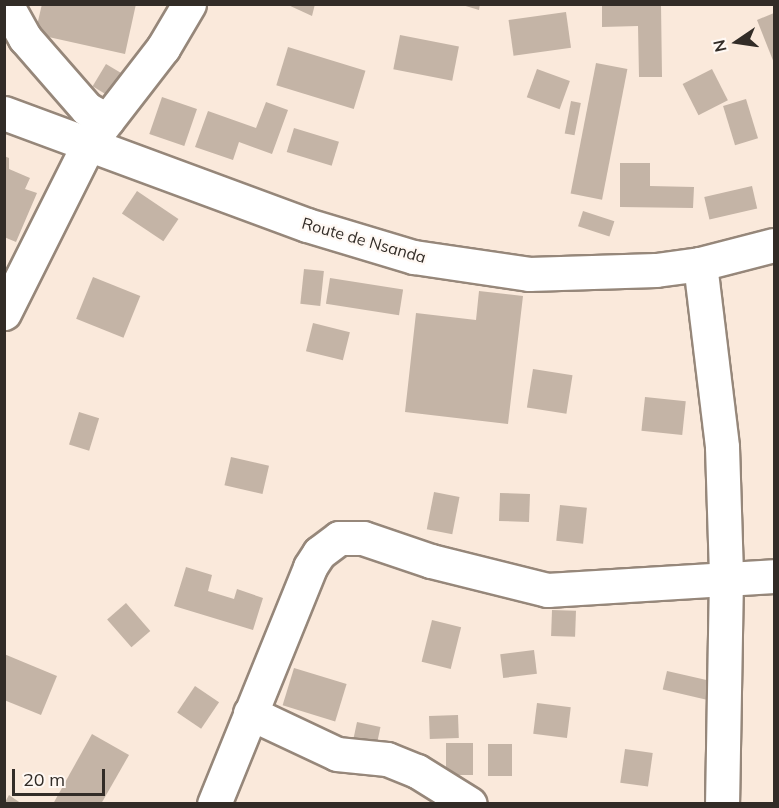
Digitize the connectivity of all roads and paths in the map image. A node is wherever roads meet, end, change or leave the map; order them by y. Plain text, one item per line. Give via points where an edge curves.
1 (6, 4) edge
2 (189, 4) edge
3 (4, 114) edge
4 (98, 133) junction
5 (774, 245) edge
6 (700, 264) junction
7 (4, 313) edge
8 (774, 576) edge
9 (726, 577) junction
10 (249, 713) junction
11 (214, 804) edge
12 (470, 804) edge
13 (722, 804) edge

1 - 4 street via 25,38 87,109
2 - 4 street via 163,48
3 - 4 street, Route de Nsanda
4 - 6 street, Route de Nsanda via 306,225 414,257 529,274
4 - 7 street
5 - 6 street, Route de Nsanda
6 - 9 street via 722,447
8 - 9 street
9 - 10 street via 547,590 431,561 363,538 339,538 319,553 310,567
9 - 13 street
10 - 11 street
10 - 12 street via 337,754 387,759 417,771

